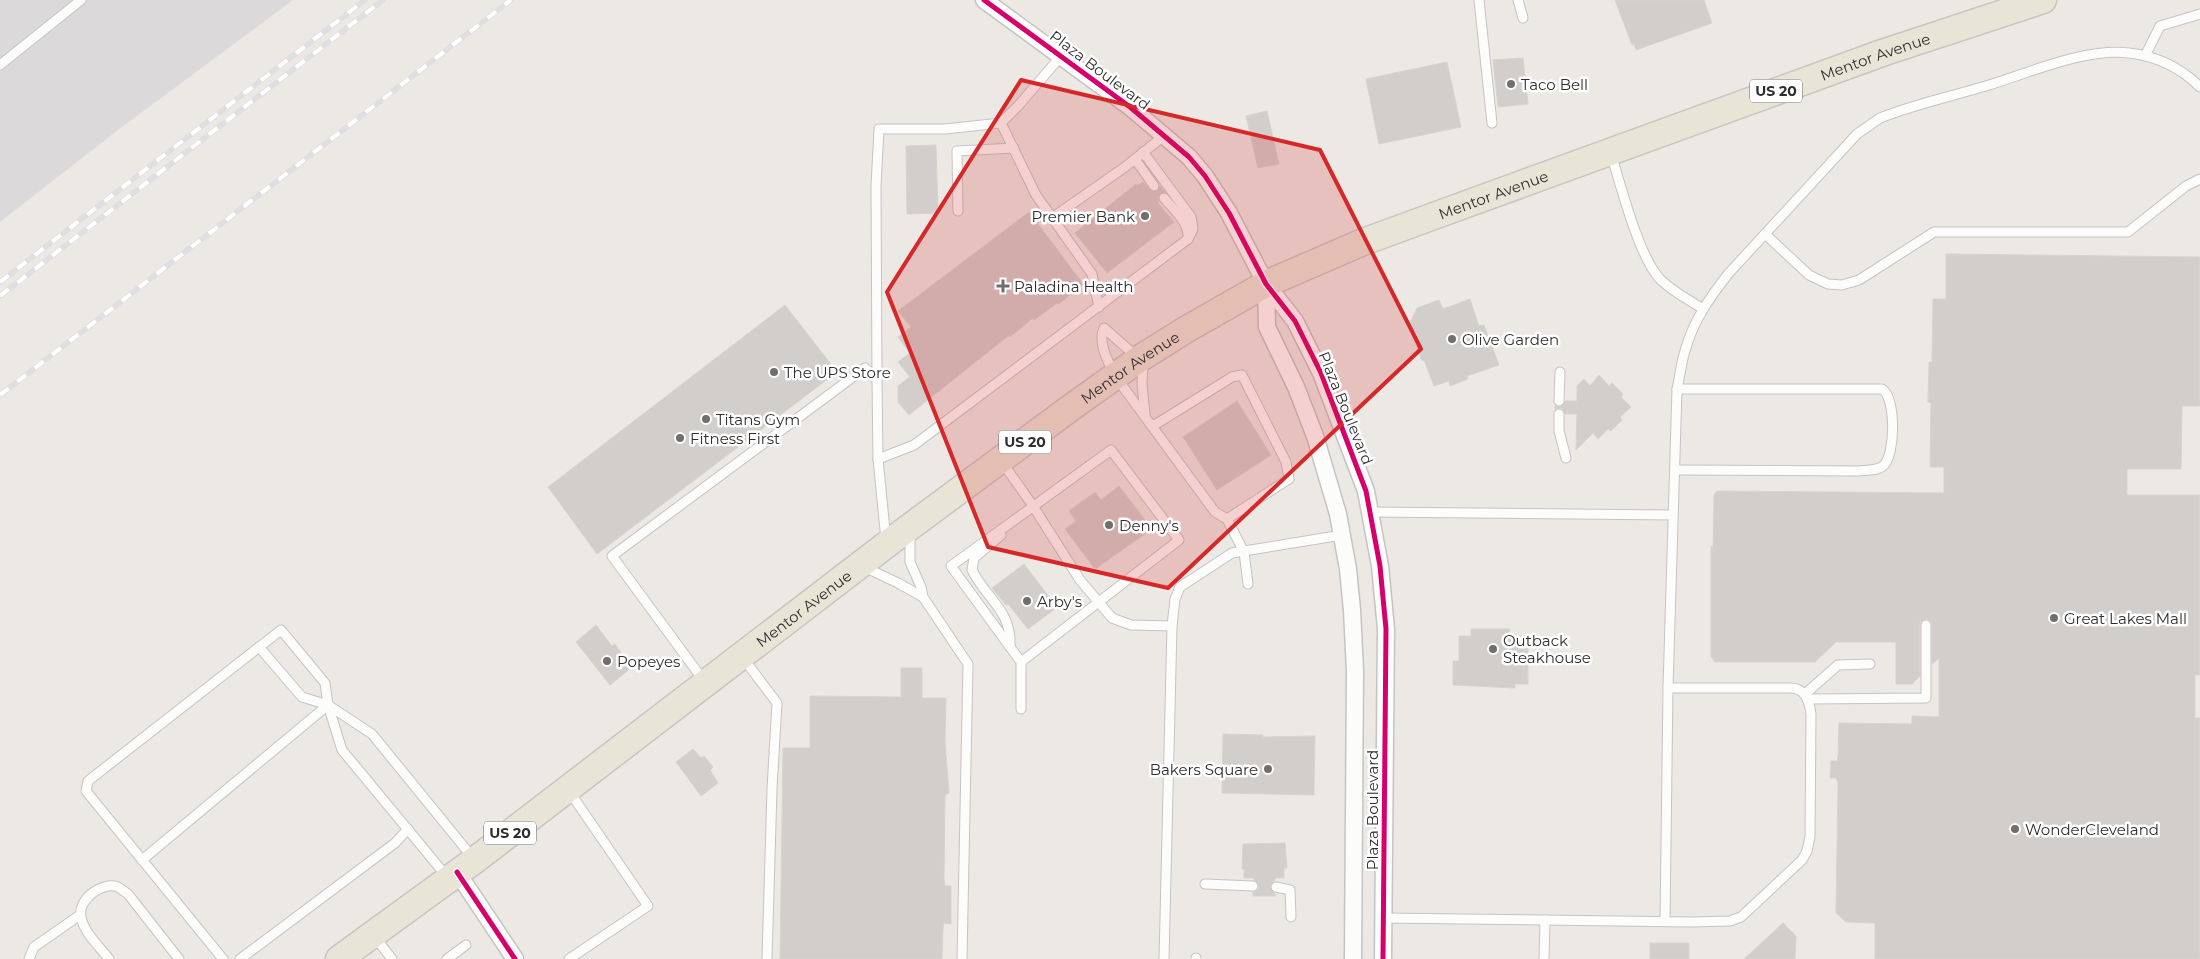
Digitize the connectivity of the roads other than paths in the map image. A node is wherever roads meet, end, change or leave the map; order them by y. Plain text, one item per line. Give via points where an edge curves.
1 (81, 0) edge
2 (984, 0) edge
3 (1479, 0) edge
4 (1518, 0) edge
5 (2043, 0) edge
6 (2200, 14) edge
7 (1523, 18) dead end
8 (1061, 56) junction
9 (2145, 56) junction
10 (0, 65) edge
11 (2200, 87) edge
12 (1002, 123) junction
13 (1492, 123) dead end
14 (1165, 135) junction
15 (1014, 148) junction
16 (1143, 152) junction
17 (1610, 152) junction
18 (1135, 159) junction
19 (2200, 180) edge
20 (1154, 186) dead end
21 (1164, 198) dead end
22 (958, 211) dead end
23 (1052, 218) junction
24 (1765, 234) junction
25 (1188, 239) junction
26 (1266, 284) junction
27 (1099, 307) junction
28 (1703, 309) junction
29 (1142, 358) junction
30 (1560, 372) dead end
31 (1115, 376) junction
32 (877, 380) junction
33 (1677, 389) junction
34 (1559, 401) dead end
35 (1559, 414) dead end
36 (1145, 415) junction
37 (1153, 426) junction
38 (1566, 458) dead end
39 (878, 459) junction
40 (1000, 460) junction
41 (1676, 470) junction
42 (1033, 506) junction
43 (1371, 512) junction
44 (1673, 514) junction
45 (1227, 519) junction
46 (1014, 520) junction
47 (911, 526) junction
48 (1342, 536) junction
49 (886, 545) junction
50 (1244, 552) junction
51 (859, 565) junction
52 (1248, 584) dead end
53 (923, 597) junction
54 (1098, 602) junction
55 (1926, 625) dead end
56 (1172, 626) junction
57 (259, 647) junction
58 (1010, 647) junction
59 (741, 656) junction
60 (1022, 662) junction
61 (1870, 664) dead end
62 (706, 683) junction
63 (1668, 688) junction
64 (1806, 697) junction
65 (328, 706) junction
66 (1022, 709) dead end
67 (567, 789) junction
68 (408, 830) junction
69 (142, 860) junction
70 (460, 871) junction
71 (1205, 884) dead end
72 (1253, 886) dead end
73 (1276, 887) dead end
74 (80, 915) junction
75 (1291, 917) dead end
76 (1384, 918) junction
77 (1545, 920) junction
78 (1665, 922) junction
79 (373, 934) junction
80 (466, 945) dead end
81 (29, 959) edge
82 (110, 959) edge
83 (179, 959) edge
84 (223, 959) edge
85 (240, 959) edge
86 (340, 959) edge
87 (392, 959) edge
88 (447, 959) edge
89 (515, 959) edge
90 (568, 959) edge
91 (766, 959) edge
92 (962, 959) edge
93 (1164, 959) edge
94 (1353, 959) edge
95 (1383, 959) edge
96 (1544, 959) edge

1 - 10 lane
2 - 8 street, Plaza Boulevard
3 - 13 lane
4 - 7 lane
5 - 17 main road, Mentor Avenue / US 20 via 1882,53
6 - 9 lane via 2160,26
8 - 12 lane
8 - 14 street, Plaza Boulevard
9 - 11 lane via 2178,69
9 - 24 lane via 2113,52 2087,56 1880,118 1857,134
12 - 15 lane
12 - 32 lane via 944,129 879,129 876,186
14 - 16 lane
14 - 26 street, Plaza Boulevard via 1205,176 1229,213
15 - 22 lane via 957,151
15 - 23 lane via 1036,195
16 - 18 lane
16 - 25 lane via 1190,217 1193,229
17 - 26 main road, Mentor Avenue / US 20 via 1363,242
17 - 28 lane via 1654,271 1670,288
18 - 20 lane
18 - 23 lane
19 - 24 lane via 2186,186 2128,232 1934,232 1859,280 1842,286 1828,284 1809,275
21 - 25 lane via 1185,224
23 - 27 lane via 1092,274
24 - 28 lane via 1729,273
25 - 27 lane
26 - 29 main road, Mentor Avenue / US 20
26 - 43 street, Plaza Boulevard via 1295,321 1322,373
26 - 48 street, Plaza Boulevard via 1267,327 1315,436
27 - 39 lane via 914,445
28 - 33 lane via 1685,351
29 - 31 main road, Mentor Avenue / US 20
29 - 31 lane via 1104,328 1102,340
29 - 36 lane
30 - 34 lane
31 - 36 lane
31 - 40 main road, Mentor Avenue / US 20
32 - 39 lane
32 - 62 lane via 865,368 612,556
33 - 41 lane
33 - 41 lane via 1882,389 1891,404 1892,444 1886,462 1874,469
35 - 38 lane via 1559,431
36 - 37 lane
37 - 45 lane via 1215,512
37 - 45 lane via 1232,377 1242,375 1286,462 1289,479
39 - 49 lane
40 - 42 lane
40 - 47 main road, Mentor Avenue / US 20
41 - 44 lane
42 - 46 lane
42 - 54 lane via 1080,580
42 - 54 lane via 1111,450 1179,540
43 - 44 lane
43 - 76 street, Plaza Boulevard via 1386,629
44 - 63 lane
45 - 50 lane
46 - 58 lane via 1004,533 974,558 972,570 1007,620
46 - 58 lane via 951,566
47 - 49 main road, Mentor Avenue / US 20
47 - 53 lane via 910,562
48 - 50 lane
48 - 94 street, Plaza Boulevard via 1352,610 1355,671
49 - 51 main road, Mentor Avenue / US 20
50 - 52 lane
50 - 56 lane via 1232,553 1180,587
51 - 53 lane
51 - 59 main road, Mentor Avenue / US 20
53 - 92 lane via 968,664
54 - 56 lane via 1112,618 1131,625
54 - 60 lane
55 - 64 lane via 1926,698
56 - 93 lane
57 - 65 lane via 302,697
57 - 65 lane via 281,630 326,683
57 - 69 lane via 88,781 86,791
58 - 60 lane
59 - 62 main road, Mentor Avenue / US 20
59 - 91 lane via 777,703
60 - 66 lane
61 - 64 lane via 1838,665
62 - 67 main road, Mentor Avenue / US 20
63 - 64 lane via 1790,688 1799,689
63 - 78 lane
64 - 78 lane via 1811,714 1810,837 1805,856 1742,917 1723,921
65 - 68 lane via 342,750
65 - 69 lane
65 - 70 lane via 372,734
67 - 70 main road, Mentor Avenue / US 20
67 - 90 lane via 648,906
68 - 70 lane
68 - 85 lane
69 - 84 lane
70 - 79 main road, Mentor Avenue / US 20
70 - 89 street
71 - 72 lane
73 - 75 lane via 1290,890
74 - 81 lane via 34,947
74 - 82 lane via 85,927
74 - 83 lane via 90,896 107,887 117,887 128,894
76 - 77 lane
76 - 95 street, Plaza Boulevard
77 - 78 lane
77 - 96 lane
79 - 86 main road, Mentor Avenue / US 20
79 - 87 lane
80 - 88 lane

